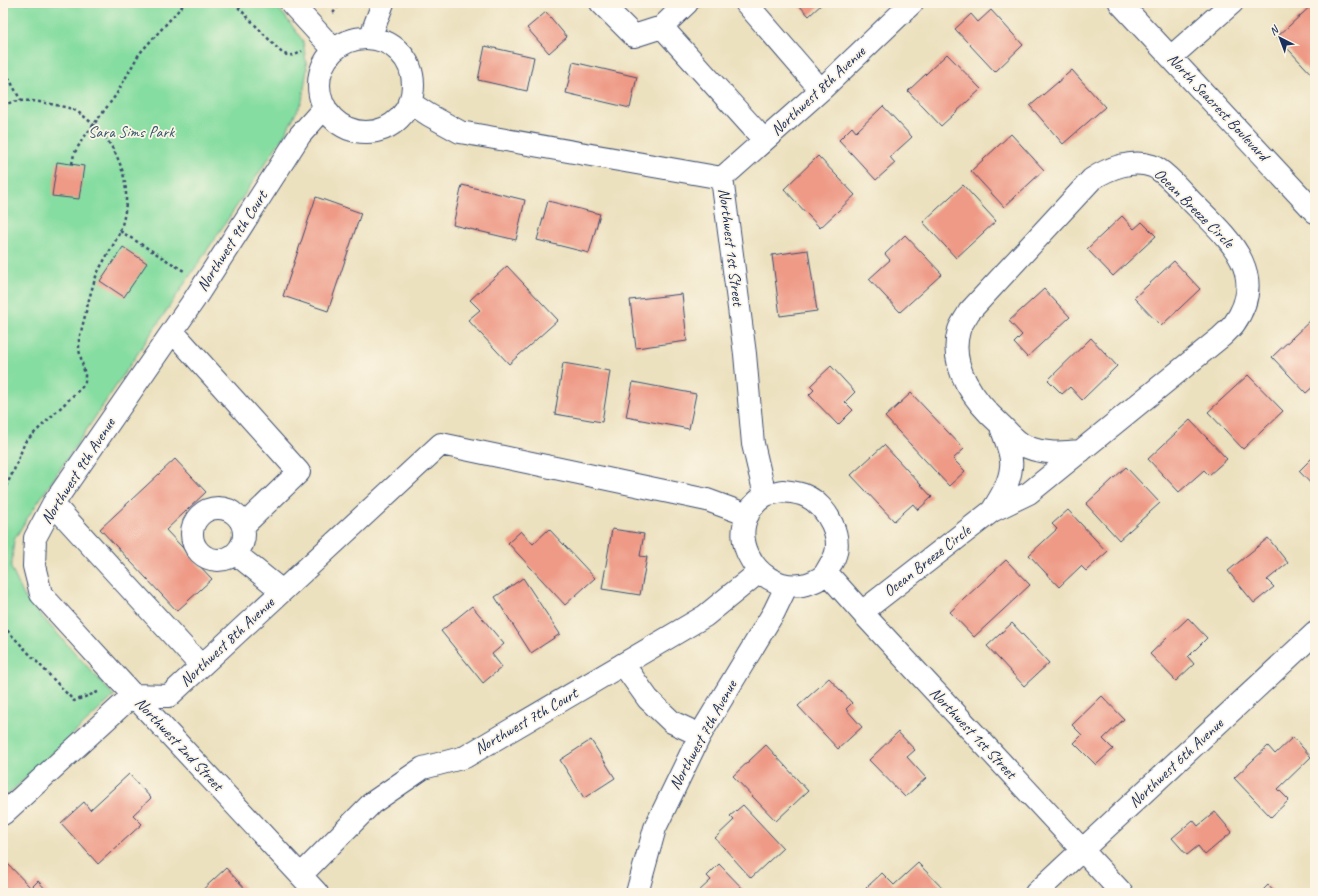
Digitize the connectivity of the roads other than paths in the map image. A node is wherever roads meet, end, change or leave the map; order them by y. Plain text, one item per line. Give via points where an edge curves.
1 (291, 3) edge
2 (383, 3) edge
3 (601, 3) edge
4 (687, 3) edge
5 (746, 3) edge
6 (912, 3) edge
7 (1120, 3) edge
8 (1232, 3) edge
9 (662, 26) junction
10 (370, 38) junction
11 (334, 50) junction
12 (1171, 57) junction
13 (821, 90) junction
14 (409, 102) junction
15 (325, 107) junction
16 (764, 140) junction
17 (722, 178) junction
18 (1315, 212) edge
19 (173, 332) junction
20 (141, 377) joint
21 (1000, 424) junction
22 (1081, 451) junction
23 (765, 495) junction
24 (53, 504) junction
25 (992, 511) junction
26 (748, 515) junction
27 (244, 526) junction
28 (236, 554) junction
29 (759, 572) junction
30 (826, 572) junction
31 (787, 585) junction
32 (282, 591) junction
33 (41, 594) joint
34 (862, 612) junction
35 (1315, 633) edge
36 (623, 664) junction
37 (201, 666) junction
38 (133, 695) junction
39 (700, 735) junction
40 (3, 814) edge
41 (1082, 850) junction
42 (300, 875) junction
43 (317, 893) edge
44 (637, 893) edge
45 (1036, 893) edge
46 (1122, 893) edge

1 - 11 street
2 - 10 street
3 - 9 street via 634,36
4 - 9 street
5 - 13 street
6 - 13 street, Northwest 8th Avenue
7 - 12 street, North Seacrest Boulevard
8 - 12 street
9 - 16 street
10 - 11 street via 357,38
10 - 14 street via 384,41 406,60 412,73 413,88
11 - 15 street via 324,62 320,77 320,93
12 - 18 street, North Seacrest Boulevard
13 - 16 street, Northwest 8th Avenue
14 - 15 street via 401,116 388,126 374,131 358,131 344,126 333,118
14 - 17 street, Northwest 1st Street via 460,132
15 - 19 street, Northwest 9th Court via 300,135
16 - 17 street, Northwest 8th Avenue
17 - 23 street, Northwest 1st Street via 753,444
19 - 20 street, Northwest 9th Court
19 - 27 street via 299,472
20 - 24 street, Northwest 9th Avenue
21 - 22 street, Ocean Breeze Circle via 1025,446 1041,452
21 - 22 street, Ocean Breeze Circle via 971,391 959,368 959,330 969,312 1092,180 1104,171 1123,166 1137,163 1154,166 1226,236 1239,255 1246,271 1247,289 1244,306 1221,337
21 - 25 street, Ocean Breeze Circle via 1012,467 1006,486
22 - 25 street, Ocean Breeze Circle via 1028,492
23 - 26 street via 750,508
23 - 30 street via 782,491 807,496 828,515 836,533 837,547
24 - 33 street, Northwest 9th Avenue via 35,538 34,566
24 - 37 street
25 - 34 street, Ocean Breeze Circle
26 - 29 street via 744,524 744,546 748,557
26 - 32 street, Northwest 8th Avenue via 707,500 441,444
27 - 28 street via 244,541
27 - 28 street via 239,517 230,510 220,507 201,514 193,527 194,543 198,552 207,558 227,559
28 - 32 street
29 - 31 street via 776,583
29 - 36 street, Northwest 7th Court via 705,616
30 - 31 street via 808,584
30 - 34 street, Northwest 1st Street
31 - 39 street, Northwest 7th Avenue via 774,612
32 - 37 street, Northwest 8th Avenue
33 - 38 street, Northwest 2nd Street
34 - 41 street, Northwest 1st Street
35 - 41 street, Northwest 6th Avenue
36 - 39 street via 648,699 672,722
36 - 42 street, Northwest 7th Court via 465,757 423,768 372,803
37 - 38 street, Northwest 8th Avenue via 169,696
38 - 40 street
38 - 42 street, Northwest 2nd Street
39 - 44 street, Northwest 7th Avenue via 655,828
41 - 45 street, Northwest 6th Avenue
41 - 46 street, Northwest 1st Street
42 - 43 street, Northwest 2nd Street

